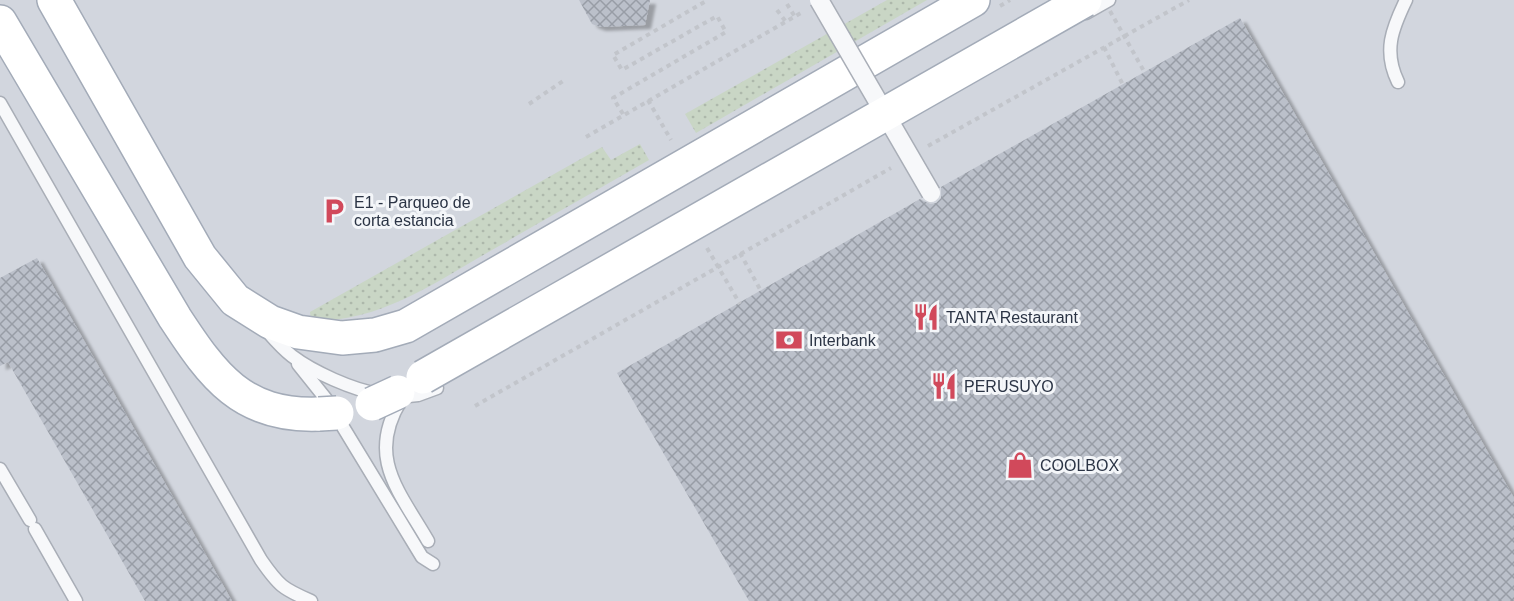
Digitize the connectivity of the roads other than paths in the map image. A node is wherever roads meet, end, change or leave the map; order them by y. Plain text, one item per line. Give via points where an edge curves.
1 (54, 0) edge
2 (973, 0) edge
3 (1406, 0) edge
4 (1101, 3) edge
5 (812, 6) edge
6 (0, 22) edge
7 (976, 77) dead end
8 (1398, 82) dead end
9 (0, 103) edge
10 (907, 117) dead end
11 (877, 134) dead end
12 (931, 193) dead end
13 (235, 300) junction
14 (291, 356) junction
15 (448, 382) dead end
16 (403, 398) junction
17 (0, 469) edge
18 (428, 541) dead end
19 (433, 564) dead end
20 (76, 601) edge
21 (311, 601) edge

1 - 13 main road via 200,257
2 - 13 main road via 406,326 375,335 342,338 298,332 270,322
3 - 8 lane via 1394,26 1389,55
4 - 6 main road, bridge via 693,224 398,392 337,413 305,414 269,408 241,397 201,357
4 - 7 lane
5 - 12 street, bridge
9 - 21 lane via 261,560 277,583
10 - 11 lane
13 - 14 lane
14 - 16 lane via 340,381
14 - 19 lane via 326,399 422,557
15 - 16 lane
16 - 18 lane via 389,428 385,445 387,464
17 - 20 lane

